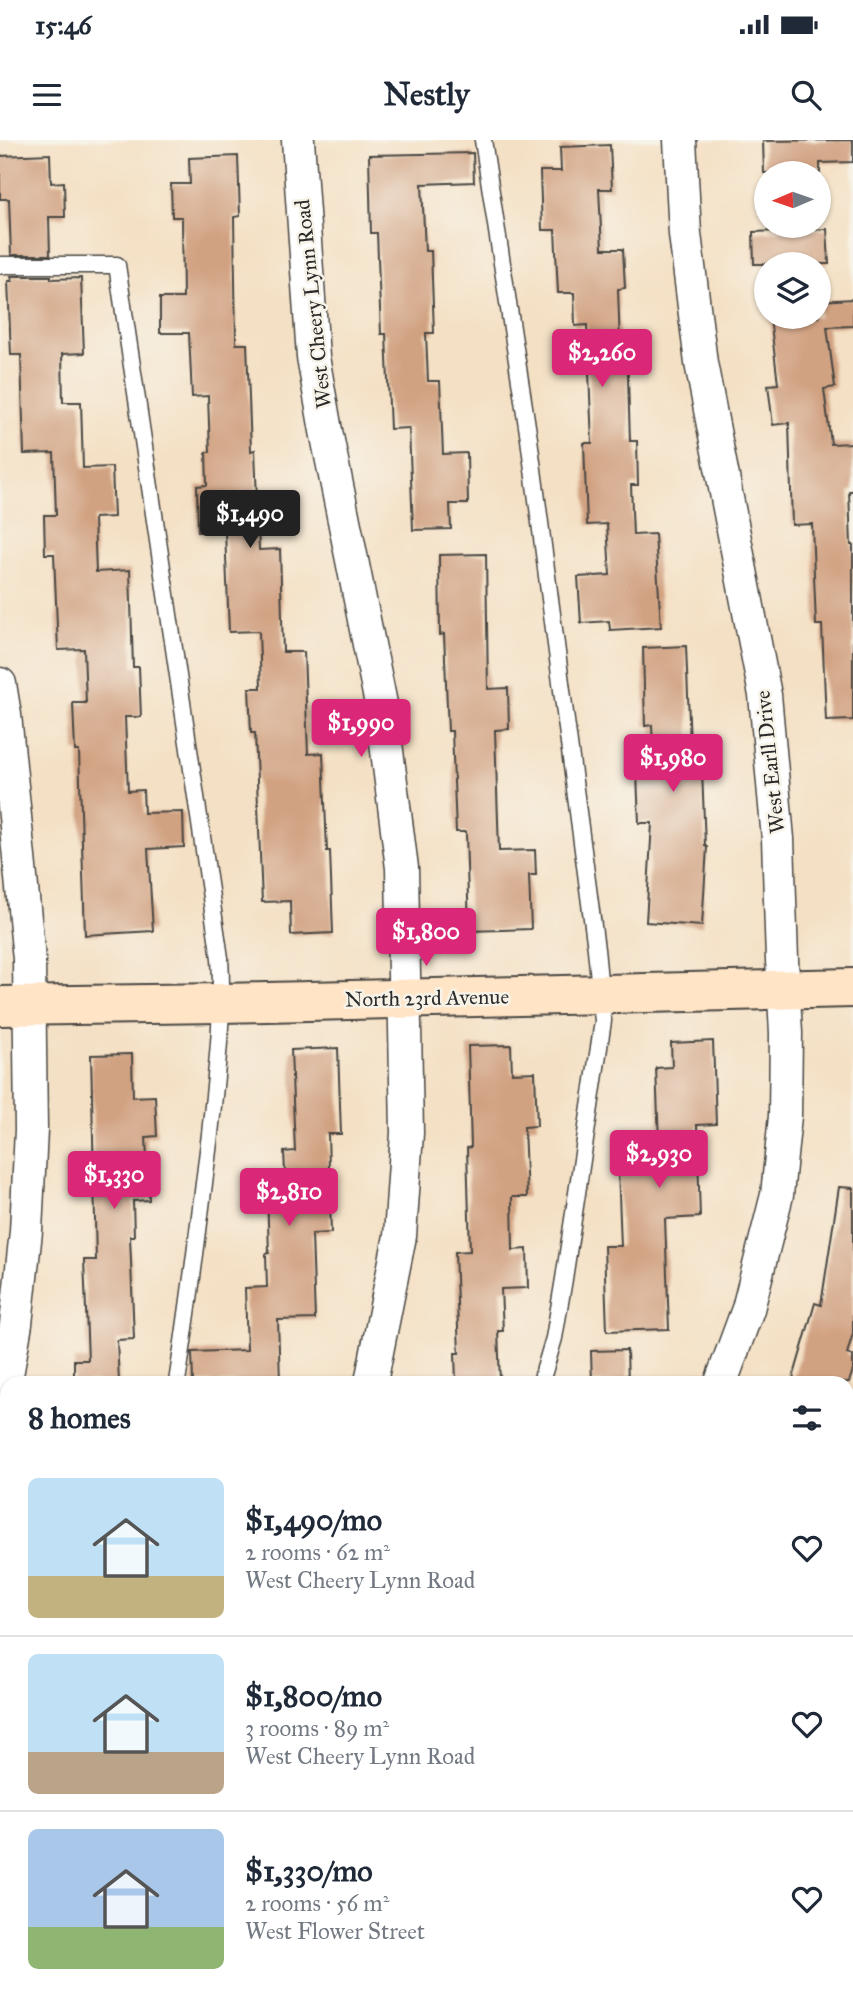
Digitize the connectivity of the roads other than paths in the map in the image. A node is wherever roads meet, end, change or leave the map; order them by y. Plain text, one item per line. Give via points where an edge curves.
1 (298, 140) edge
2 (482, 140) edge
3 (680, 140) edge
4 (0, 265) edge
5 (0, 684) edge
6 (853, 988) edge
7 (784, 990) junction
8 (600, 993) junction
9 (404, 998) junction
10 (222, 1003) junction
11 (15, 1006) edge
12 (7, 1376) edge
13 (178, 1376) edge
14 (372, 1376) edge
15 (543, 1376) edge
16 (723, 1376) edge

1 - 9 street, West Cheery Lynn Road via 313,357 381,704 402,868
2 - 8 lane via 528,439
3 - 7 street, West Earll Drive via 685,233 701,363 765,695 778,839
4 - 10 lane via 117,265 220,958
5 - 11 street via 29,959
6 - 7 street, North 23rd Avenue
7 - 8 street, North 23rd Avenue
7 - 16 street, West Earll Drive via 785,1116 777,1195 748,1309
8 - 9 street, North 23rd Avenue
8 - 15 lane via 603,1021 593,1094 554,1338
9 - 10 street, North 23rd Avenue
9 - 14 street, West Cheery Lynn Road via 407,1133 400,1236
10 - 11 street, North 23rd Avenue
10 - 13 lane via 198,1243
11 - 12 street via 31,1130 26,1231

